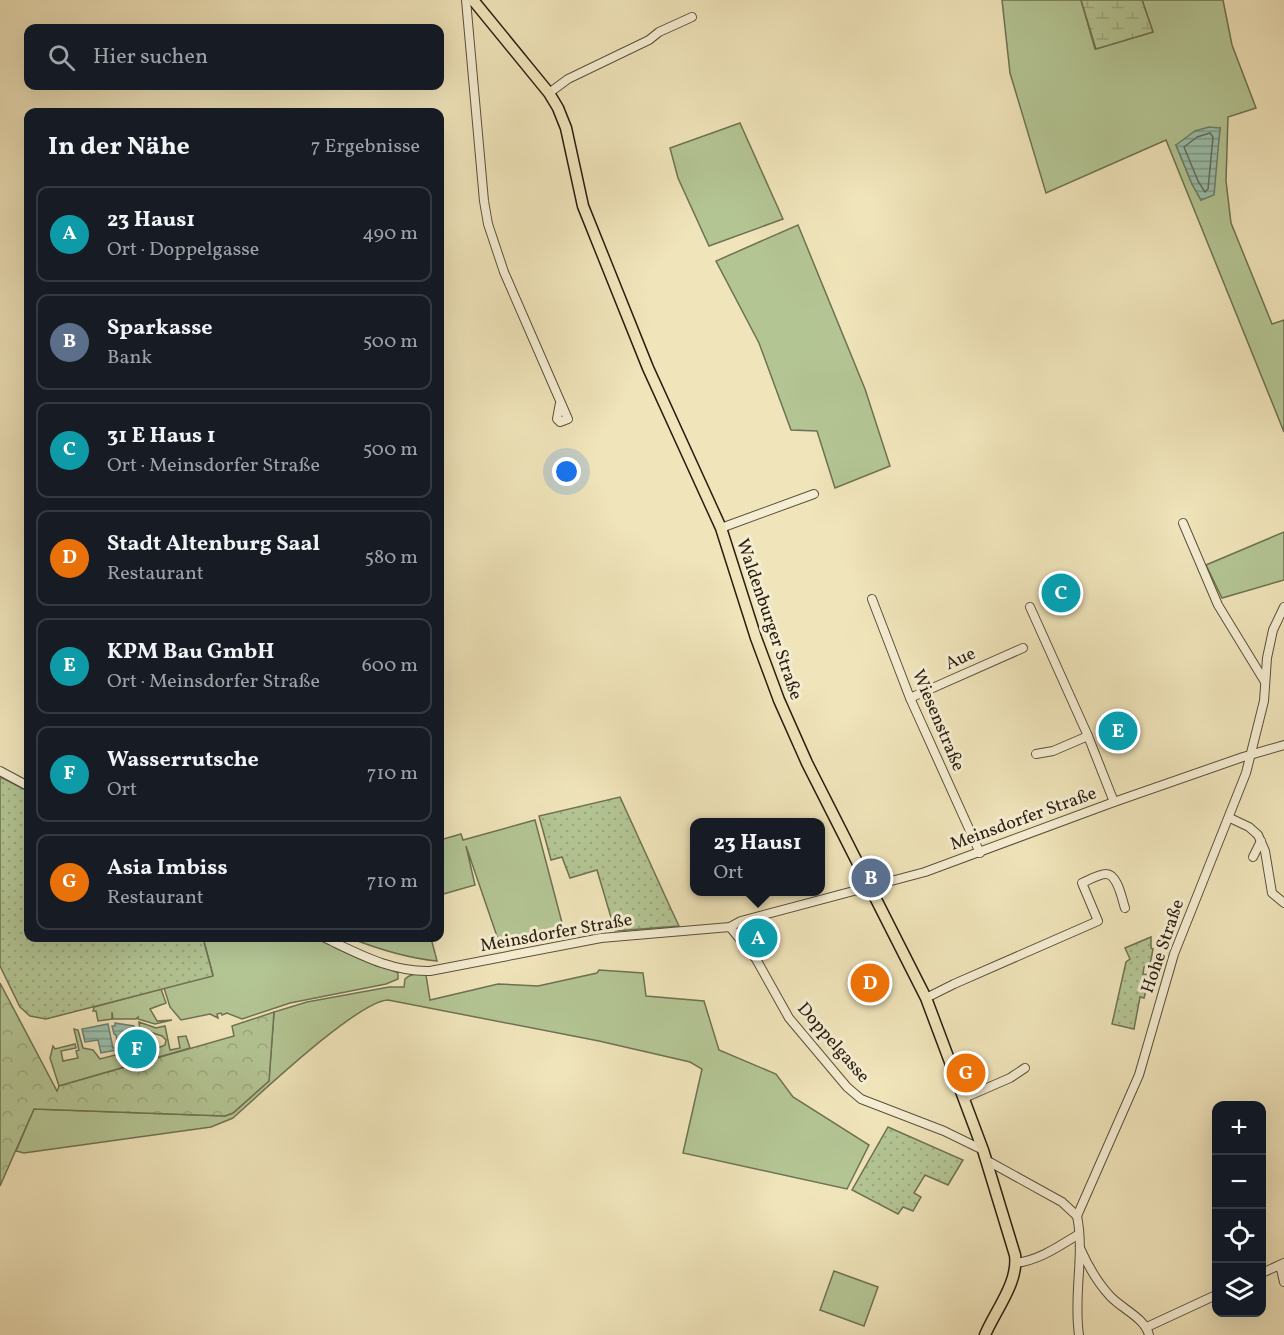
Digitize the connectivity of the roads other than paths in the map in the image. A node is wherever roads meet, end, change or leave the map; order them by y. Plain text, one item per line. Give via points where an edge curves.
1 (466, 0) edge
2 (473, 0) edge
3 (692, 17) dead end
4 (549, 93) junction
5 (560, 402) dead end
6 (814, 494) dead end
7 (1183, 523) dead end
8 (721, 528) junction
9 (872, 599) dead end
10 (1030, 607) dead end
11 (1284, 607) edge
12 (1023, 648) dead end
13 (1265, 682) junction
14 (910, 698) junction
15 (1088, 736) junction
16 (1284, 745) edge
17 (1036, 754) dead end
18 (1251, 755) junction
19 (0, 771) edge
20 (24, 784) edge
21 (1114, 802) junction
22 (1230, 818) junction
23 (1261, 840) junction
24 (980, 853) junction
25 (1253, 857) dead end
26 (869, 887) junction
27 (1284, 903) edge
28 (1125, 908) dead end
29 (730, 927) junction
30 (334, 942) edge
31 (926, 998) junction
32 (1025, 1068) dead end
33 (964, 1098) junction
34 (984, 1155) junction
35 (1077, 1216) junction
36 (1079, 1234) junction
37 (1079, 1245) junction
38 (1016, 1263) junction
39 (1282, 1264) edge
40 (1266, 1271) edge
41 (1284, 1282) edge
42 (1212, 1297) edge
43 (1148, 1331) edge
44 (985, 1335) edge
45 (1079, 1335) edge

1 - 5 street via 488,224 504,272
2 - 4 main road, Waldenburger Straße
3 - 4 street via 568,79
4 - 8 main road, Waldenburger Straße via 566,129 583,206 603,257 648,368
6 - 8 street
7 - 13 street via 1218,605
8 - 26 main road, Waldenburger Straße via 779,700
9 - 14 street, Wiesenstraße
10 - 15 street, Meinsdorfer Straße
11 - 13 street, Hohe Straße via 1273,630
12 - 14 street, Aue
13 - 18 street, Hohe Straße
14 - 24 street, Wiesenstraße
15 - 17 street
15 - 21 street, Meinsdorfer Straße
16 - 18 street, Meinsdorfer Straße
18 - 21 street, Meinsdorfer Straße
18 - 22 street, Hohe Straße
19 - 20 street
21 - 24 street, Meinsdorfer Straße
22 - 23 street via 1249,827
22 - 35 street, Hohe Straße via 1173,954 1139,1075
23 - 25 street
23 - 27 street via 1272,893
24 - 26 street, Meinsdorfer Straße
26 - 29 street, Meinsdorfer Straße
26 - 31 main road, Waldenburger Straße
28 - 31 street via 1112,876 1106,874 1082,883 1098,921
29 - 30 street, Meinsdorfer Straße via 601,938 416,972 392,968
29 - 34 street, Doppelgasse via 756,959 789,1017 847,1087 861,1099 944,1131
31 - 33 main road, Waldenburger Straße
32 - 33 street
33 - 34 main road, Waldenburger Straße
34 - 35 street, Doppelgasse via 1062,1202
34 - 38 main road, Waldenburger Straße
35 - 36 street
36 - 37 street
36 - 38 street via 1028,1262
37 - 43 street via 1095,1278
37 - 45 street
38 - 44 main road
39 - 40 street
39 - 41 street
42 - 43 street

